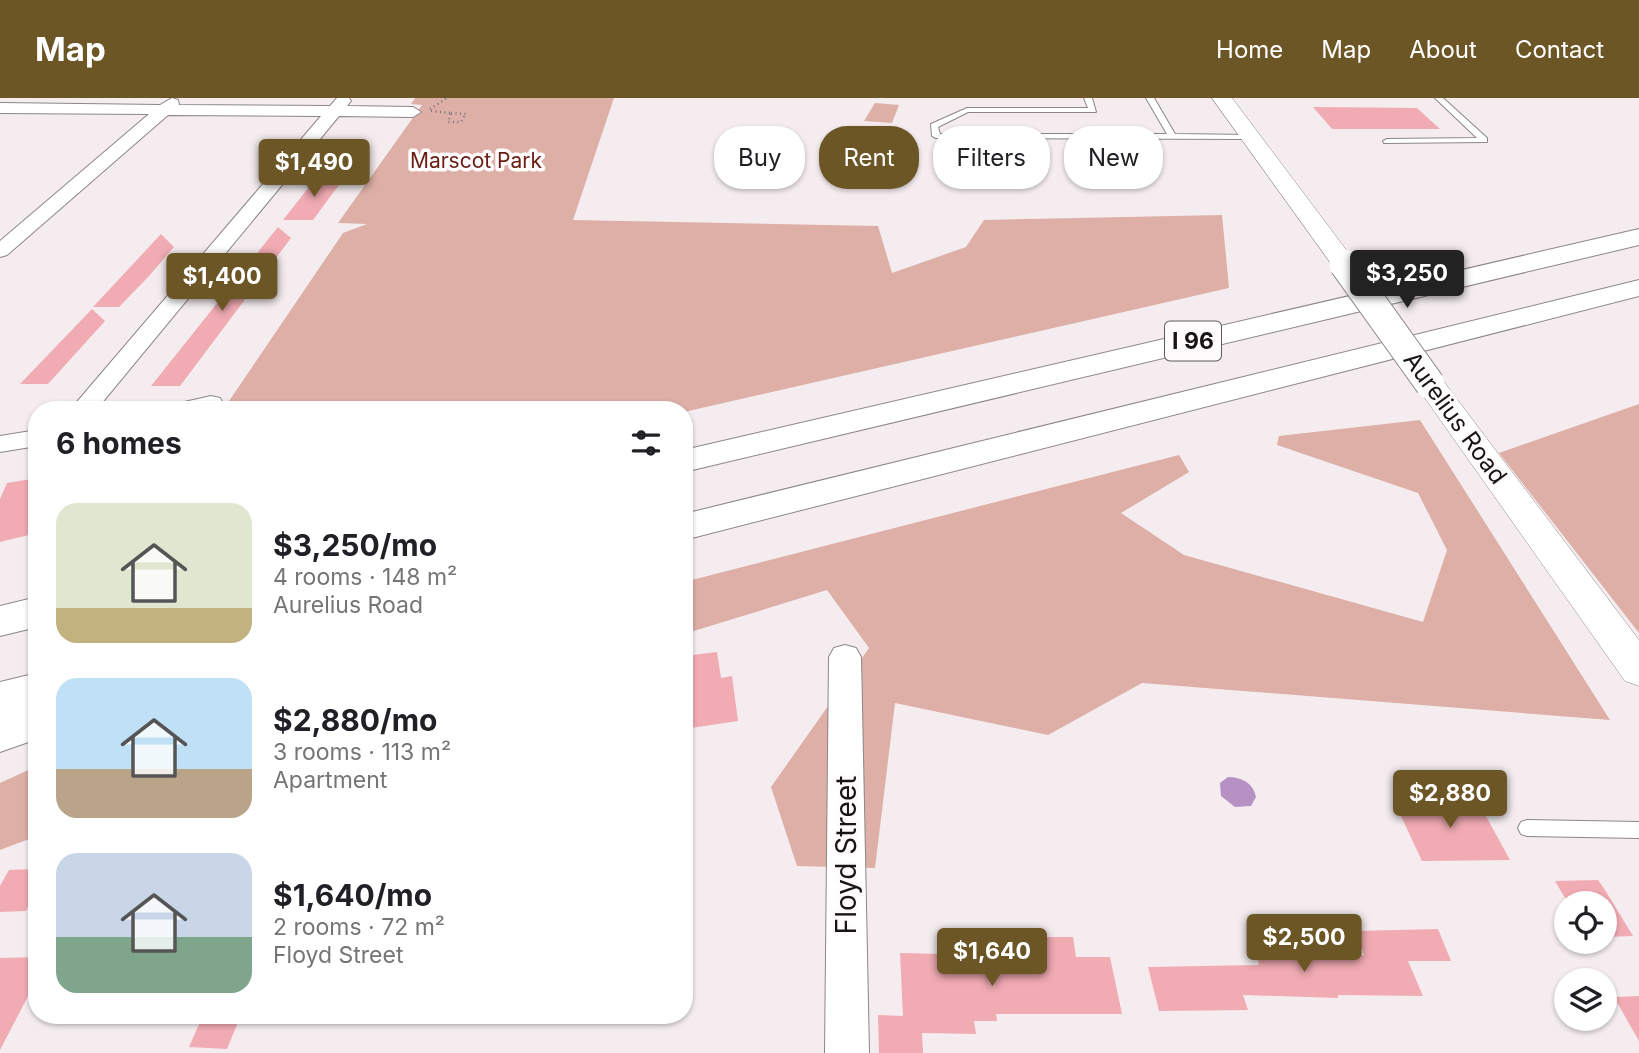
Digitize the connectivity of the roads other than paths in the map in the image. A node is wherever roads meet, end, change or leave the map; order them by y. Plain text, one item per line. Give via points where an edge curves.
1 (12, 98) edge
2 (1088, 98) edge
3 (1150, 98) edge
4 (1222, 98) edge
5 (1439, 98) edge
6 (171, 104) edge
7 (340, 105) edge
8 (0, 107) edge
9 (413, 112) dead end
10 (1173, 137) junction
11 (1251, 137) junction
12 (1387, 141) dead end
13 (1639, 237) edge
14 (0, 251) edge
15 (1639, 288) edge
16 (90, 401) edge
17 (28, 439) edge
18 (0, 444) edge
19 (693, 458) edge
20 (693, 525) edge
21 (28, 611) edge
22 (28, 613) edge
23 (0, 615) edge
24 (0, 621) edge
25 (845, 657) dead end
26 (1639, 670) edge
27 (28, 692) edge
28 (0, 699) edge
29 (28, 724) edge
30 (0, 734) edge
31 (1527, 828) dead end
32 (1639, 830) edge
33 (847, 1053) edge

1 - 8 street
2 - 10 lane via 1093,110 967,110 934,126 936,136
3 - 10 lane
4 - 11 street, Aurelius Road
5 - 12 lane via 1485,140
6 - 7 street
6 - 8 street
6 - 14 street
7 - 9 street
7 - 16 street
10 - 11 lane
11 - 26 street, Aurelius Road, bridge
13 - 19 highway, I 96
15 - 20 highway, I 96
17 - 18 street
21 - 23 highway
22 - 24 highway
25 - 33 street, Floyd Street
27 - 28 highway
29 - 30 highway
31 - 32 lane

